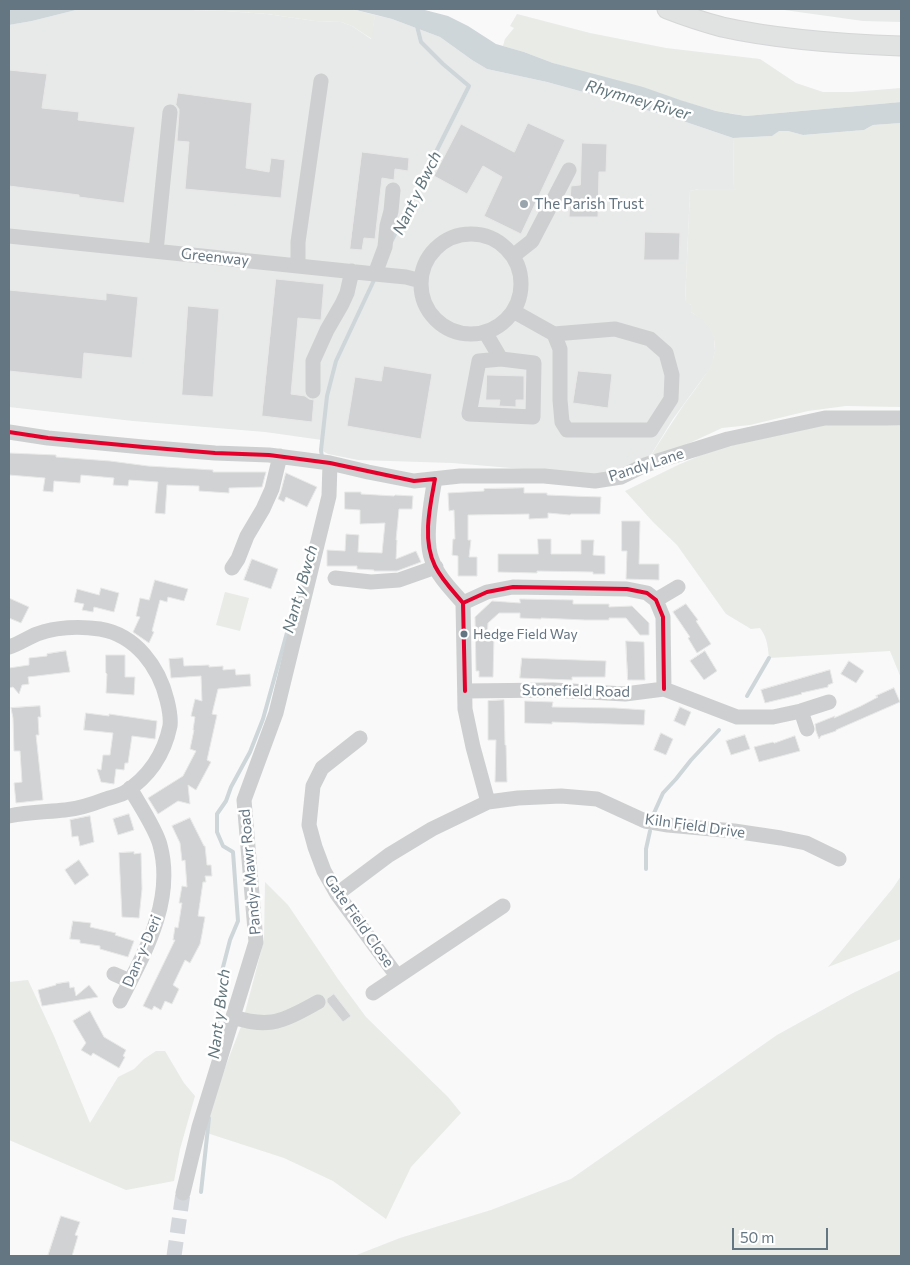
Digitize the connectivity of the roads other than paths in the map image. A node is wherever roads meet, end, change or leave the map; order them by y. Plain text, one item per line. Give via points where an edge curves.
1 (667, 9) edge
2 (901, 46) edge
3 (321, 81) dead end
4 (170, 112) dead end
5 (569, 170) dead end
6 (393, 190) dead end
7 (9, 236) edge
8 (156, 251) junction
9 (513, 256) junction
10 (298, 266) junction
11 (352, 271) junction
12 (375, 274) junction
13 (421, 281) junction
14 (513, 311) junction
15 (485, 332) junction
16 (554, 334) junction
17 (501, 359) junction
18 (313, 390) dead end
19 (901, 418) edge
20 (9, 432) edge
21 (280, 456) junction
22 (330, 462) junction
23 (434, 479) junction
24 (436, 567) junction
25 (232, 568) dead end
26 (335, 578) dead end
27 (678, 588) dead end
28 (656, 600) junction
29 (463, 603) junction
30 (9, 647) edge
31 (664, 689) junction
32 (465, 691) junction
33 (829, 702) dead end
34 (801, 711) junction
35 (807, 729) dead end
36 (360, 738) dead end
37 (130, 788) junction
38 (488, 802) junction
39 (9, 816) edge
40 (839, 858) dead end
41 (338, 894) junction
42 (503, 906) dead end
43 (114, 974) dead end
44 (397, 976) junction
45 (130, 981) junction
46 (373, 993) dead end
47 (120, 1001) dead end
48 (318, 1002) dead end
49 (233, 1017) junction
50 (183, 1193) tunnel mouth

1 - 2 main road via 760,34
3 - 10 street via 298,242
4 - 8 street
5 - 9 street via 532,241
6 - 12 street via 385,247
7 - 8 street, Greenway
8 - 10 street, Greenway
9 - 13 street via 489,237 458,235 432,252 424,266
9 - 14 street via 520,270 522,286
10 - 11 street, Greenway
11 - 12 street, Greenway
11 - 18 street via 348,293 313,361
12 - 13 street, Greenway
13 - 15 street via 429,311 440,323 453,331
14 - 15 street via 499,326
14 - 16 street
15 - 17 street
16 - 16 street via 560,349 560,400 562,422 567,430 651,430 671,398 672,375 666,353 650,339 615,329
17 - 17 street via 534,363 533,417 469,414 479,361
19 - 23 street, Pandy Lane via 825,418 728,439 645,465 621,477 595,481 544,476
20 - 21 street, Pandy Lane via 143,447
21 - 22 street, Pandy Lane
21 - 25 street via 272,489
22 - 23 street, Pandy Lane via 414,481
22 - 49 street, Pandy-Mawr Road via 329,496 276,713 244,800 256,942
23 - 24 street via 428,541
24 - 26 street via 399,580 372,582
24 - 29 street
27 - 28 street
28 - 29 street via 647,593 627,589 513,587 487,592
28 - 31 street via 663,617
29 - 32 street
30 - 37 street via 38,634 78,627 121,636 149,660 165,693 170,724 154,766
31 - 32 street, Stonefield Road via 625,694 554,690
31 - 34 street, Stonefield Road via 737,716 773,717
32 - 38 street via 465,709
33 - 34 street, Stonefield Road
34 - 35 street
36 - 41 street, Gate Field Close via 322,768 313,786 309,826 324,871
37 - 39 street via 122,794 67,810
37 - 45 street, Dan-y-Deri via 160,844 164,882 153,933
38 - 40 street, Kiln Field Drive via 561,796 597,799 645,820 781,838 806,843
38 - 41 street, Kiln Field Drive via 432,829 389,855
41 - 44 street, Gate Field Close
42 - 44 street
43 - 45 street
44 - 46 street
45 - 47 street, Dan-y-Deri
48 - 49 street via 272,1022 250,1022
49 - 50 street, Pandy-Mawr Road via 199,1127

